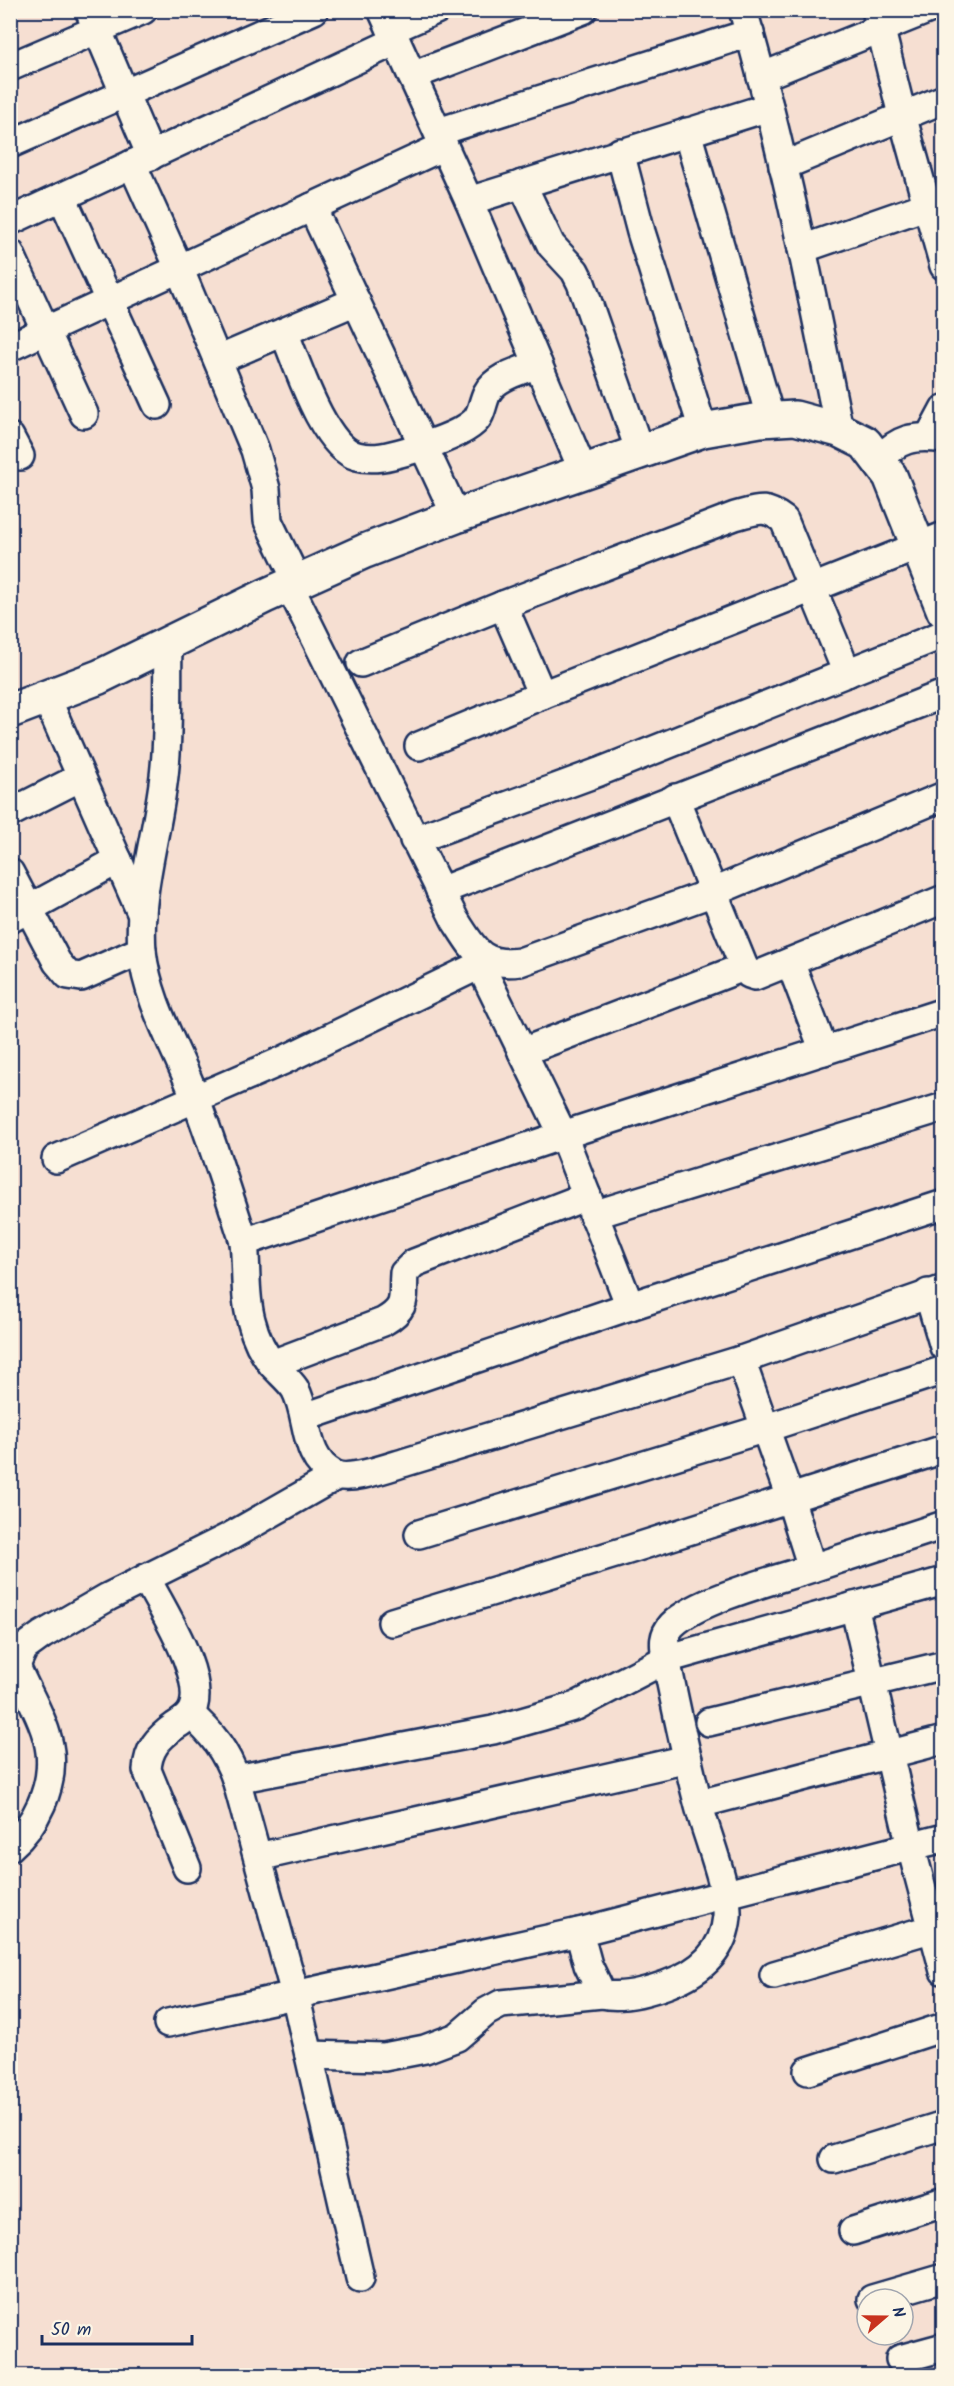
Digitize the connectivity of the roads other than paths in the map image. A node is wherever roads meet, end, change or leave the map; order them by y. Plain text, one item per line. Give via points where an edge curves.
1 (143, 10) edge
2 (314, 10) edge
3 (436, 10) edge
4 (583, 10) edge
5 (927, 10) edge
6 (93, 20) edge
7 (877, 20) edge
8 (746, 22) edge
9 (390, 27) edge
10 (10, 67) edge
11 (412, 76) junction
12 (761, 77) junction
13 (124, 94) junction
14 (944, 99) edge
15 (769, 107) junction
16 (902, 115) junction
17 (687, 132) junction
18 (441, 139) junction
19 (10, 144) edge
20 (620, 152) junction
21 (142, 160) junction
22 (783, 166) junction
23 (522, 184) junction
24 (62, 197) junction
25 (469, 201) junction
26 (935, 203) edge
27 (312, 207) junction
28 (10, 221) edge
29 (802, 249) junction
30 (10, 254) edge
31 (944, 266) edge
32 (179, 268) junction
33 (110, 301) junction
34 (356, 302) junction
35 (46, 330) junction
36 (284, 332) junction
37 (10, 347) edge
38 (218, 360) junction
39 (538, 364) junction
40 (157, 405) dead end
41 (944, 409) edge
42 (84, 414) dead end
43 (771, 420) junction
44 (704, 430) junction
45 (839, 430) junction
46 (936, 438) edge
47 (424, 447) junction
48 (640, 452) junction
49 (878, 460) junction
50 (583, 471) junction
51 (456, 516) junction
52 (931, 541) edge
53 (293, 583) junction
54 (813, 589) junction
55 (503, 605) junction
56 (942, 605) edge
57 (944, 634) edge
58 (168, 643) junction
59 (361, 663) dead end
60 (847, 673) junction
61 (944, 694) edge
62 (542, 695) junction
63 (47, 699) junction
64 (10, 711) edge
65 (419, 746) dead end
66 (81, 777) junction
67 (944, 796) edge
68 (675, 798) junction
69 (10, 813) edge
70 (414, 840) junction
71 (118, 860) junction
72 (10, 873) edge
73 (440, 891) junction
74 (714, 892) junction
75 (944, 899) edge
76 (20, 914) edge
77 (142, 916) junction
78 (142, 950) junction
79 (790, 962) junction
80 (484, 963) junction
81 (744, 968) junction
82 (944, 1012) edge
83 (824, 1051) junction
84 (522, 1052) junction
85 (196, 1098) junction
86 (944, 1107) edge
87 (562, 1136) junction
88 (56, 1159) dead end
89 (944, 1204) edge
90 (590, 1205) junction
91 (244, 1242) junction
92 (936, 1291) edge
93 (630, 1306) junction
94 (944, 1347) edge
95 (741, 1360) junction
96 (272, 1364) junction
97 (944, 1370) edge
98 (305, 1417) junction
99 (765, 1428) junction
100 (944, 1449) edge
101 (336, 1476) junction
102 (790, 1498) junction
103 (944, 1525) edge
104 (419, 1534) dead end
105 (812, 1568) junction
106 (146, 1578) junction
107 (944, 1581) edge
108 (854, 1606) junction
109 (392, 1622) dead end
110 (666, 1659) junction
111 (944, 1665) edge
112 (872, 1683) junction
113 (190, 1714) junction
114 (709, 1722) dead end
115 (944, 1740) edge
116 (889, 1754) junction
117 (688, 1759) junction
118 (236, 1779) junction
119 (699, 1804) junction
120 (944, 1838) edge
121 (10, 1847) edge
122 (911, 1847) junction
123 (258, 1857) junction
124 (187, 1868) dead end
125 (725, 1895) junction
126 (937, 1926) edge
127 (579, 1932) junction
128 (944, 1971) edge
129 (774, 1975) dead end
130 (295, 1994) junction
131 (602, 1994) junction
132 (168, 2023) dead end
133 (944, 2027) edge
134 (309, 2055) junction
135 (808, 2071) dead end
136 (944, 2125) edge
137 (834, 2159) dead end
138 (944, 2202) edge
139 (853, 2231) dead end
140 (360, 2278) dead end
141 (944, 2278) edge
142 (913, 2287) edge
143 (944, 2347) edge
144 (900, 2360) dead end

1 - 6 street
2 - 13 street
3 - 9 street
4 - 11 street
5 - 7 street
6 - 10 street
6 - 13 street
7 - 12 street
7 - 16 street
8 - 12 street
8 - 18 street
9 - 11 street
9 - 21 street
11 - 18 street
12 - 15 street
13 - 19 street
13 - 21 street
14 - 16 street
15 - 17 street
15 - 22 street
16 - 22 street
16 - 26 street
17 - 20 street
17 - 43 street
18 - 25 street
18 - 27 street
20 - 23 street
20 - 44 street via 641,232
21 - 24 street
21 - 32 street
22 - 29 street
23 - 25 street
23 - 48 street via 551,245 581,283
24 - 28 street
24 - 33 street
25 - 39 street
26 - 29 street
26 - 31 street
27 - 32 street
27 - 34 street
29 - 45 street
30 - 35 street
32 - 33 street
32 - 38 street
33 - 35 street
33 - 40 street
34 - 36 street
34 - 47 street
35 - 37 street
35 - 42 street
36 - 38 street
36 - 47 street via 316,410 342,449 356,456 376,458
38 - 53 street via 262,473 268,520
39 - 47 street via 494,383 476,421
39 - 50 street
41 - 46 street
43 - 44 main road
43 - 45 main road via 795,417
44 - 48 main road
45 - 49 main road via 865,443
46 - 49 street via 900,441
47 - 51 street
48 - 50 main road
49 - 52 main road
50 - 51 main road
51 - 53 main road
52 - 54 street
52 - 56 main road
53 - 58 main road
53 - 70 street
54 - 55 street via 784,520 771,511 757,510
54 - 60 street
54 - 62 street
55 - 59 street
55 - 62 street
57 - 60 street
58 - 63 main road
58 - 77 street via 165,765
60 - 70 street via 599,772
61 - 68 street
62 - 65 street
63 - 64 main road
63 - 66 street
66 - 69 street
66 - 71 street
67 - 74 street
68 - 73 street
68 - 74 street
70 - 73 street
71 - 76 street
71 - 77 street
72 - 76 street
73 - 80 street
74 - 80 street via 520,962
74 - 81 street
75 - 79 street
76 - 78 street via 68,975 81,976
77 - 78 street
78 - 85 street via 153,1002
79 - 81 street via 755,976
79 - 83 street
80 - 84 street
80 - 85 street
81 - 84 street
82 - 83 street
83 - 87 street
84 - 87 street
85 - 88 street
85 - 91 street
86 - 90 street
87 - 90 street
87 - 91 street
89 - 93 street
90 - 93 street
90 - 96 street via 414,1263 404,1273 402,1305 396,1314
91 - 96 street via 246,1302 256,1338
92 - 94 street
92 - 95 street
93 - 98 street
95 - 99 street
95 - 101 street via 406,1462
96 - 98 street via 293,1387
97 - 99 street
98 - 101 street via 317,1460
99 - 102 street
99 - 104 street
100 - 102 street
101 - 106 street via 231,1536
102 - 105 street
102 - 109 street
103 - 105 street
105 - 110 street via 746,1589 684,1616 663,1638
106 - 113 street via 183,1646 193,1677
106 - 121 street via 42,1635 20,1655 18,1671 45,1734 50,1762 48,1782 35,1819
107 - 108 street
108 - 110 street
108 - 112 street
110 - 117 street
110 - 118 street via 576,1706 493,1730
111 - 112 street
112 - 114 street
112 - 116 street
113 - 118 street via 222,1746
113 - 124 street via 156,1742 148,1754 147,1770
115 - 116 street
116 - 119 street
116 - 122 street
117 - 119 street
117 - 123 street
118 - 123 street
119 - 125 street
120 - 122 street
122 - 125 street
122 - 126 street
123 - 130 street
125 - 127 street
125 - 131 street via 727,1916 720,1941 699,1970 665,1985 612,1997
126 - 128 street
126 - 129 street
127 - 130 street
127 - 131 street
130 - 132 street
130 - 134 street
131 - 134 street via 501,2004 457,2037 425,2049 384,2057
133 - 135 street
134 - 140 street
136 - 137 street
138 - 139 street
141 - 142 street
143 - 144 street

